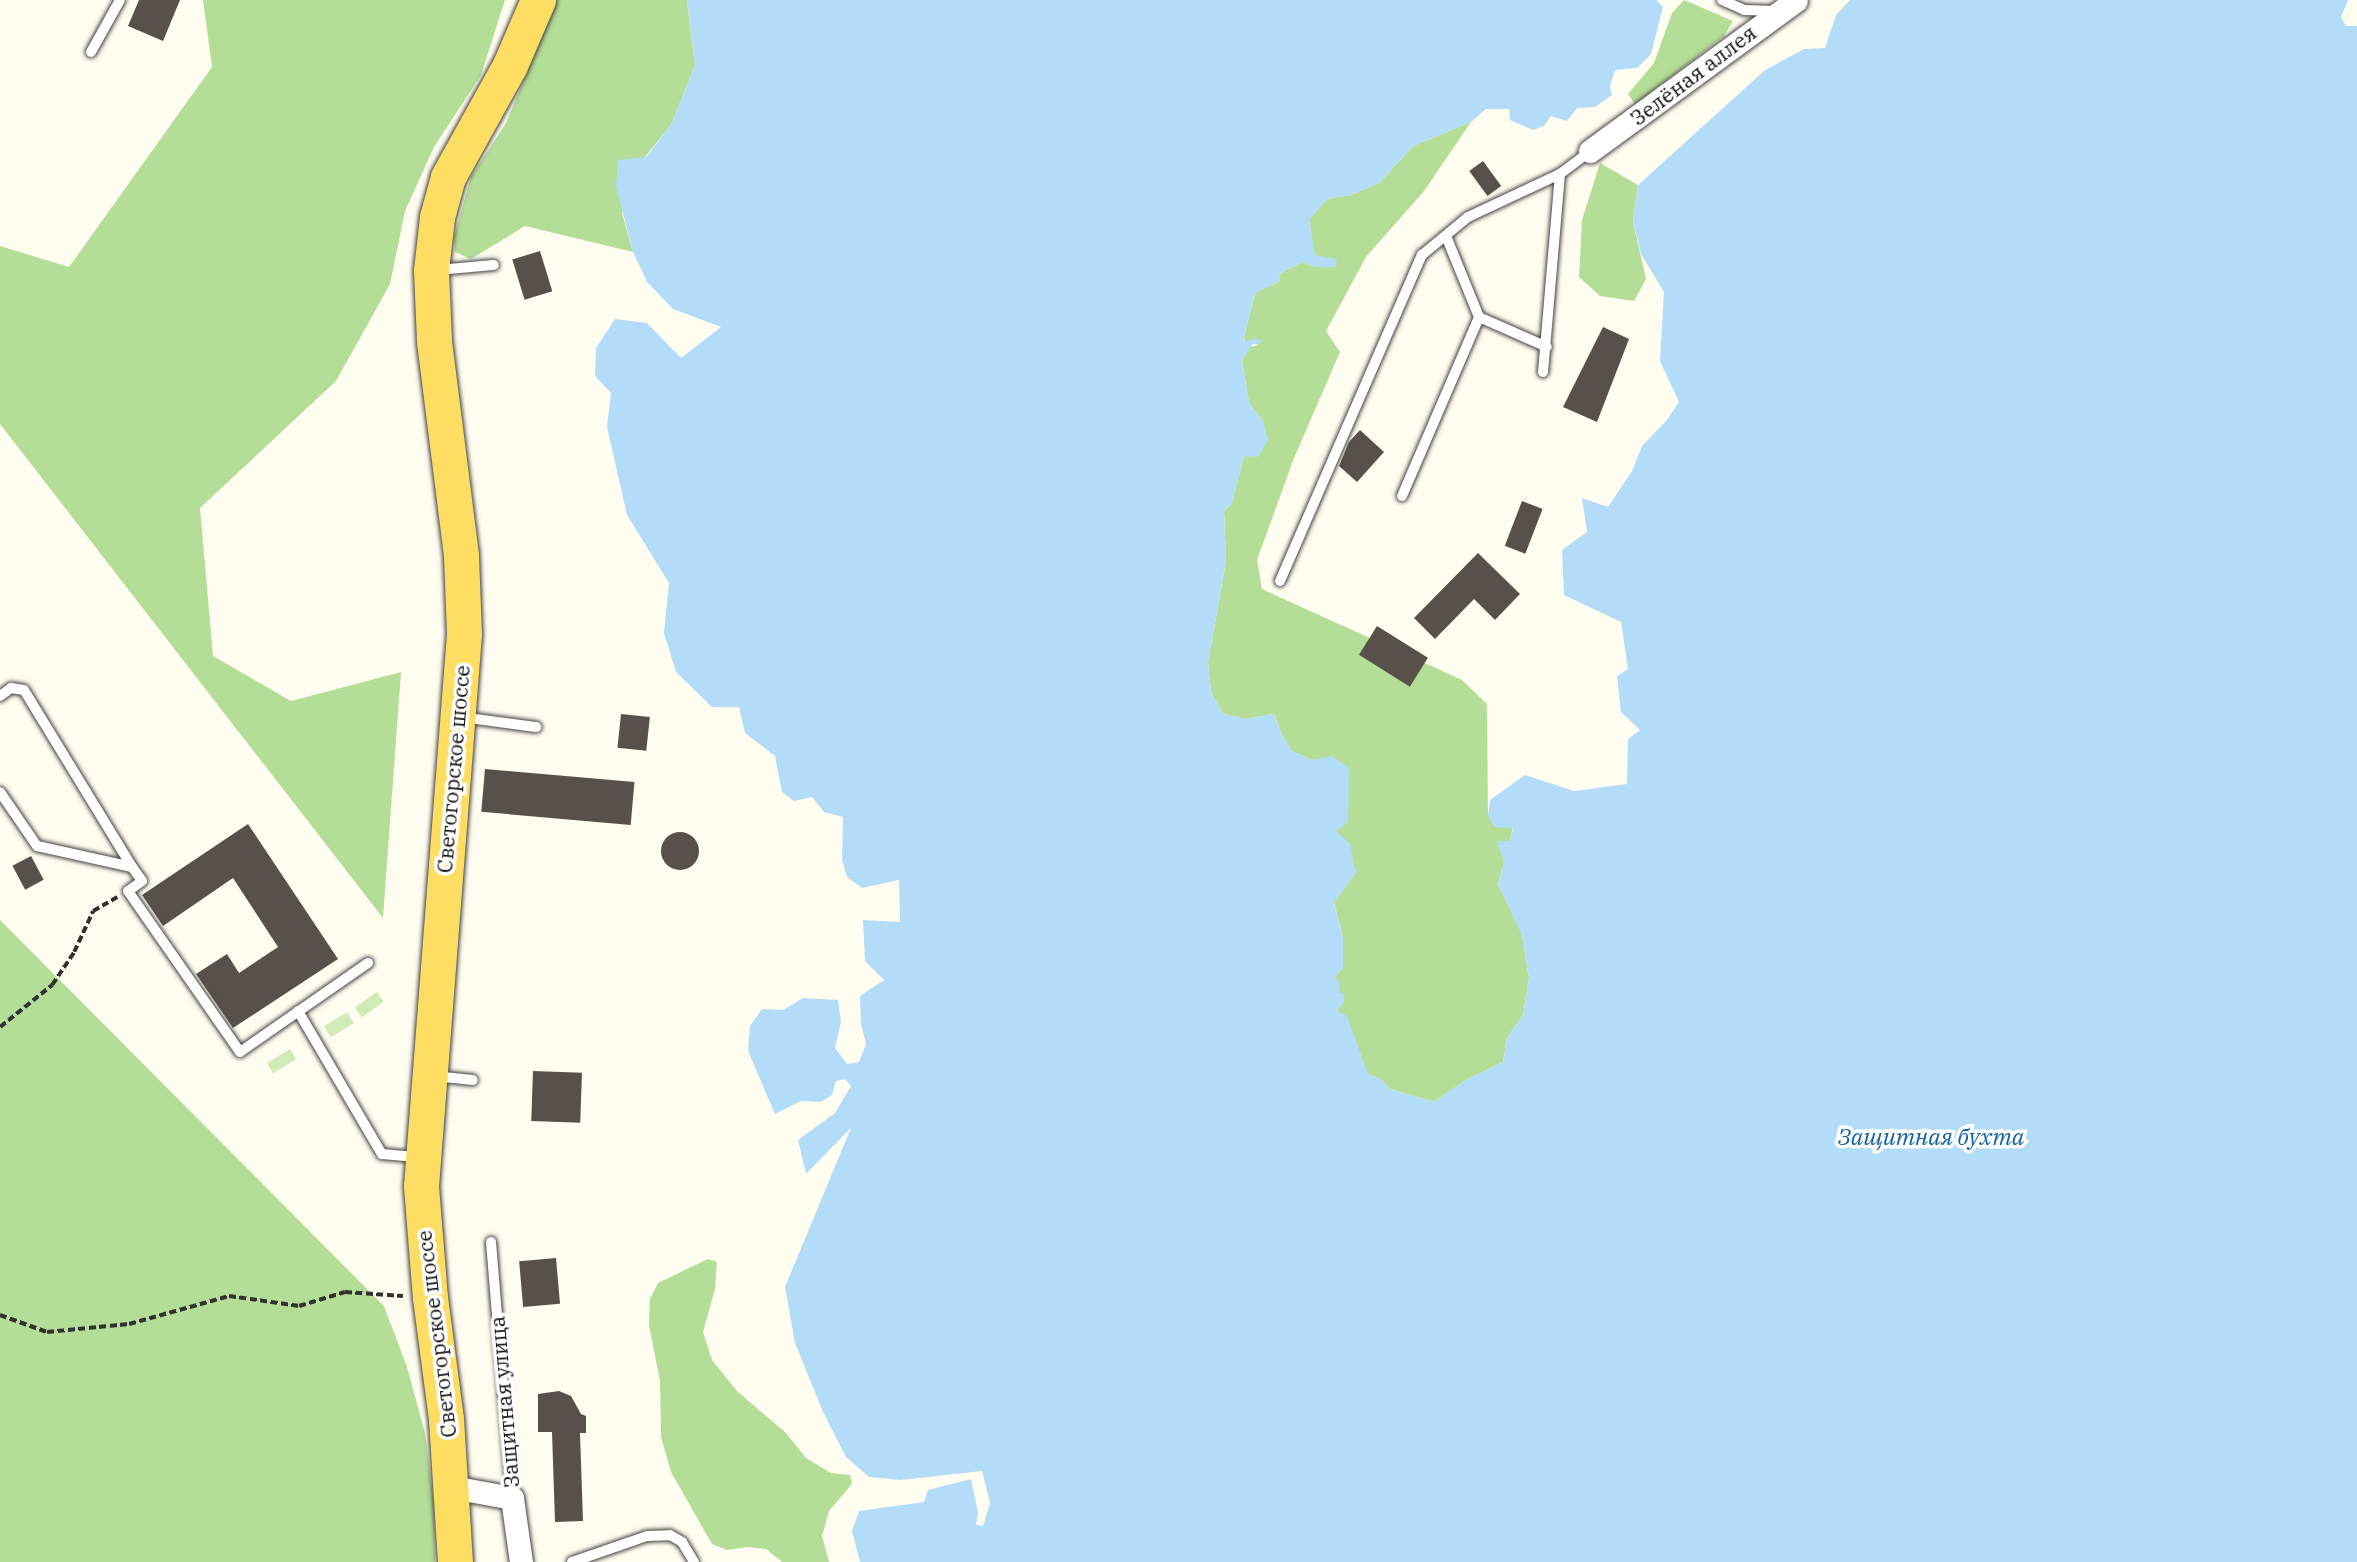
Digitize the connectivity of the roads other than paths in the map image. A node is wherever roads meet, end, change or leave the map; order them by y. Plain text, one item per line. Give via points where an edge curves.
1 (120, 0) edge
2 (538, 0) edge
3 (1722, 0) edge
4 (1787, 6) edge
5 (91, 52) dead end
6 (1590, 151) joint
7 (1560, 174) junction
8 (1446, 236) junction
9 (494, 265) dead end
10 (431, 270) junction
11 (1479, 317) junction
12 (1547, 347) junction
13 (1543, 372) dead end
14 (1402, 496) dead end
15 (1280, 581) dead end
16 (0, 696) edge
17 (458, 717) junction
18 (536, 727) dead end
19 (0, 793) edge
20 (132, 867) junction
21 (368, 963) dead end
22 (298, 1011) junction
23 (428, 1075) junction
24 (473, 1080) dead end
25 (422, 1157) junction
26 (491, 1242) dead end
27 (452, 1487) junction
28 (512, 1498) junction
29 (456, 1562) edge
30 (521, 1562) edge
31 (572, 1562) edge
32 (694, 1562) edge

1 - 5 lane
2 - 10 main road, Светогорское шоссе via 510,65 448,177 437,217
3 - 4 lane via 1744,10
4 - 6 street, Зелёная аллея
6 - 7 lane
7 - 8 lane via 1468,218
7 - 12 lane
8 - 11 lane
8 - 15 lane via 1422,255
9 - 10 lane
10 - 17 main road, Светогорское шоссе via 433,340 464,595
11 - 12 lane
11 - 14 lane
12 - 13 lane
16 - 20 lane via 11,688 24,690
17 - 18 lane
17 - 23 main road, Светогорское шоссе
19 - 20 lane via 37,846
20 - 22 lane via 142,881 128,891 240,1052
21 - 22 lane
22 - 25 lane via 382,1154
23 - 24 lane
23 - 25 main road, Светогорское шоссе
25 - 27 main road, Светогорское шоссе via 424,1241
26 - 28 lane, Защитная улица
27 - 28 street
27 - 29 main road, Светогорское шоссе
28 - 30 street, Защитная улица
31 - 32 lane via 647,1536 670,1535 682,1542

